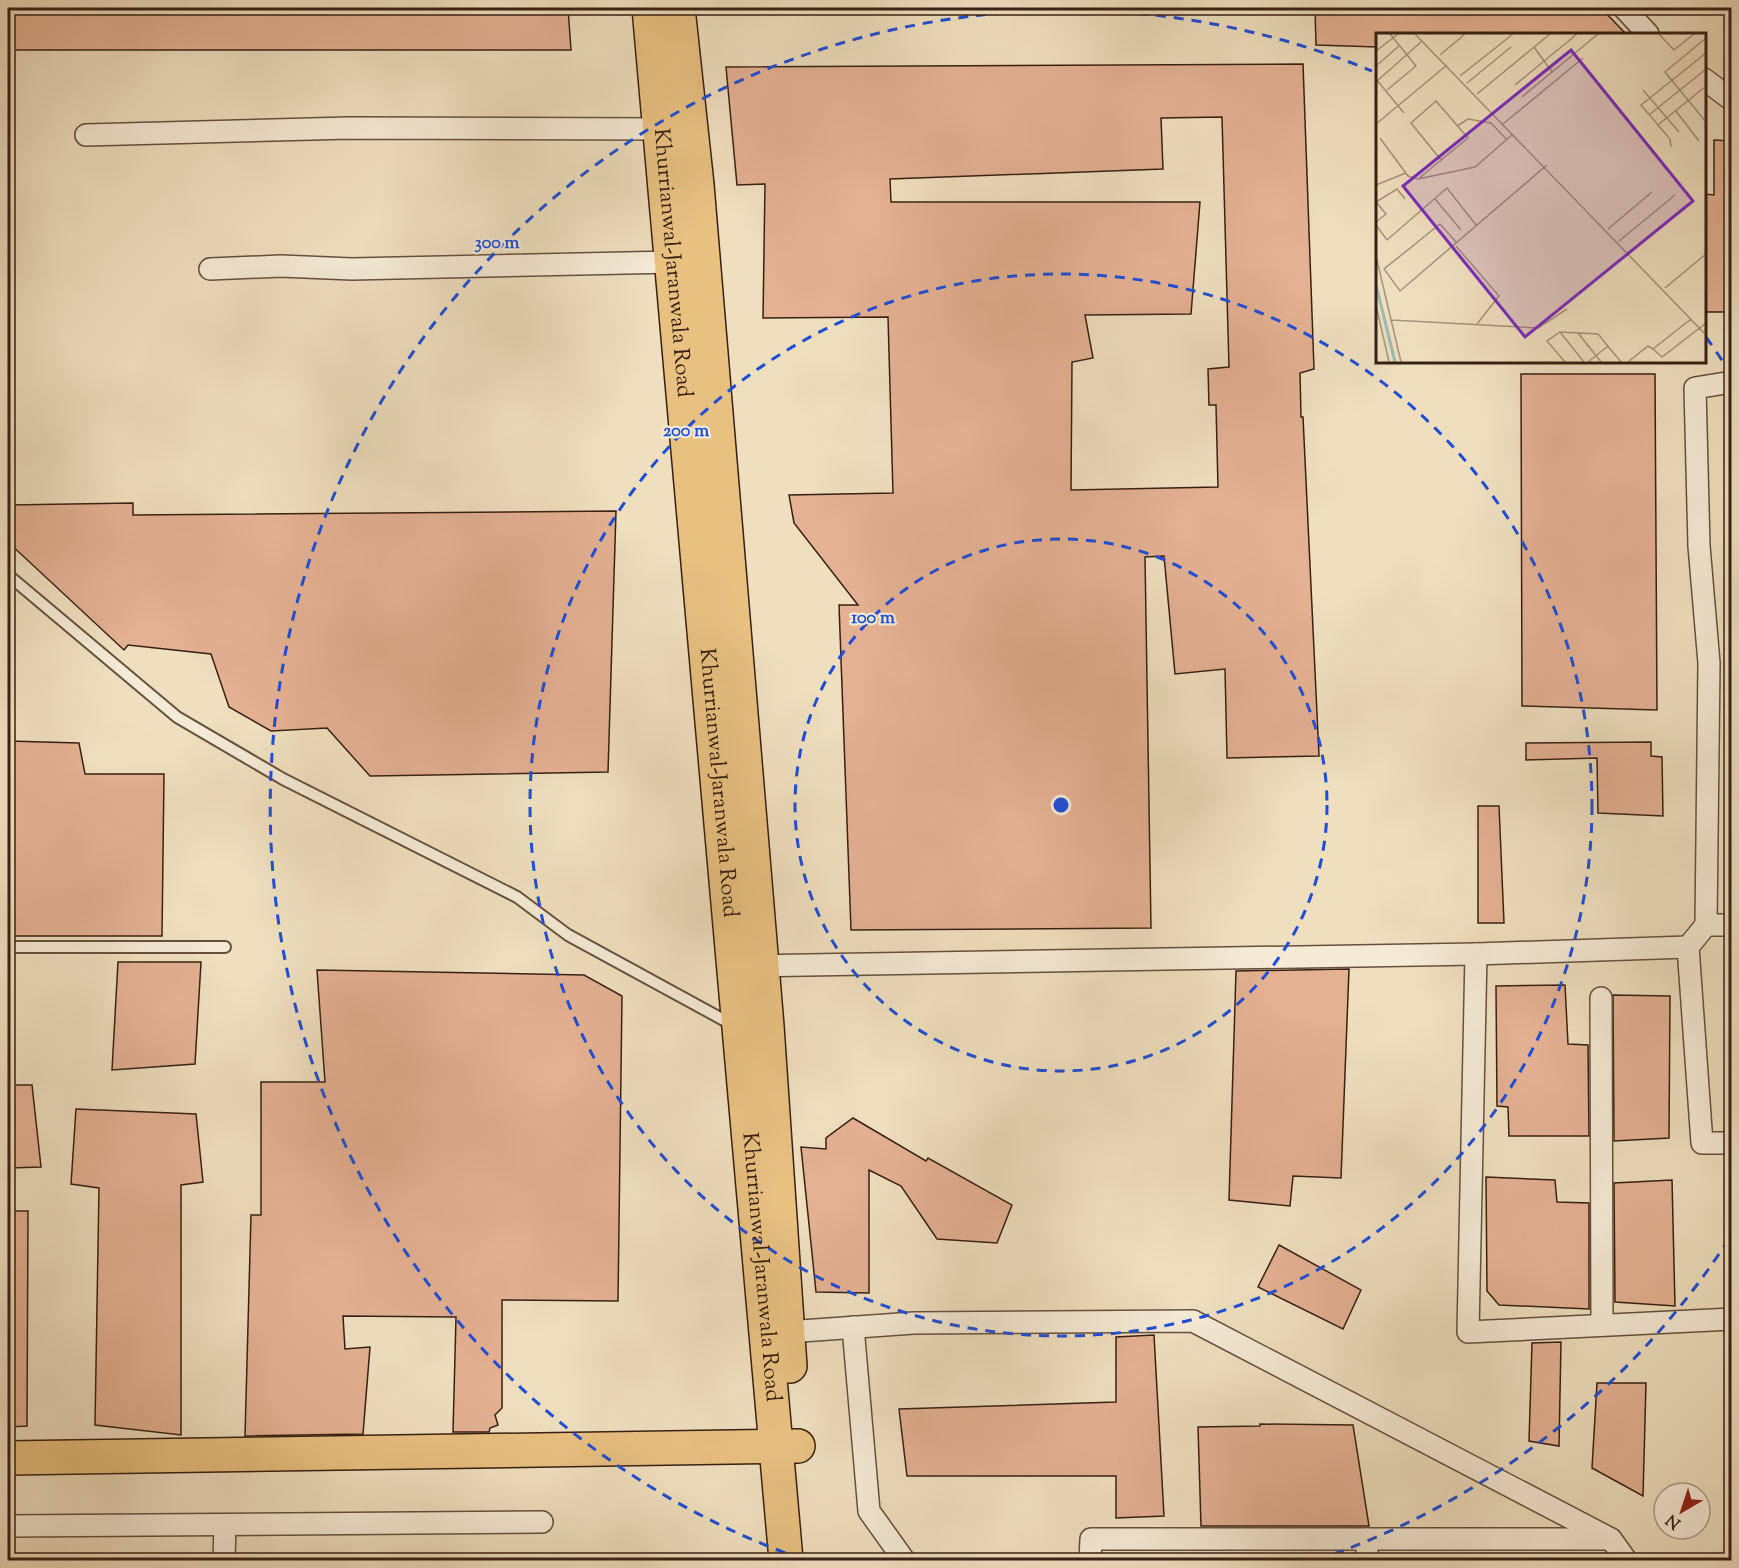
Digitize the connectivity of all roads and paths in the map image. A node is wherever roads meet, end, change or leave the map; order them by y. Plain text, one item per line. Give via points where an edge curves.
1 (649, 8) edge
2 (678, 8) edge
3 (1624, 8) edge
4 (1647, 33) edge
5 (1706, 81) edge
6 (1731, 100) edge
7 (661, 129) junction
8 (86, 135) dead end
9 (673, 262) junction
10 (210, 270) dead end
11 (1731, 382) edge
12 (8, 574) edge
13 (1706, 925) junction
14 (1731, 925) edge
15 (225, 946) dead end
16 (1688, 946) junction
17 (8, 947) edge
18 (1476, 954) junction
19 (746, 966) junction
20 (1602, 998) dead end
21 (736, 1026) junction
22 (1731, 1143) edge
23 (1731, 1319) edge
24 (1602, 1325) junction
25 (853, 1327) junction
26 (787, 1332) junction
27 (786, 1446) junction
28 (8, 1458) edge
29 (542, 1522) dead end
30 (225, 1525) junction
31 (8, 1526) edge
32 (1367, 1539) junction
33 (1611, 1539) junction
34 (224, 1560) edge
35 (786, 1560) edge
36 (807, 1560) edge
37 (903, 1560) edge
38 (1090, 1560) edge
39 (1367, 1560) edge
40 (1626, 1560) edge

1 - 7 main road, Khurrianwal-Jaranwala Road
2 - 19 main road, Khurrianwal-Jaranwala Road via 697,185
3 - 4 street
5 - 6 street
7 - 8 street via 349,129
7 - 9 main road, Khurrianwal-Jaranwala Road
9 - 10 street
9 - 19 main road, Khurrianwal-Jaranwala Road
11 - 13 street via 1695,388 1699,546 1709,663
12 - 21 lane via 177,717 284,779 517,897 568,935
13 - 14 street
13 - 16 street
15 - 17 lane
16 - 18 street
16 - 22 street via 1702,1143
18 - 19 street
18 - 24 street via 1468,1332
19 - 21 main road, Khurrianwal-Jaranwala Road
19 - 26 main road, Khurrianwal-Jaranwala Road via 767,1026
20 - 24 street
21 - 27 main road, Khurrianwal-Jaranwala Road
23 - 24 street
25 - 26 street
25 - 33 street via 1193,1321
25 - 37 street via 869,1511
26 - 27 main road, Khurrianwal-Jaranwala Road
27 - 28 main road
27 - 35 main road, Khurrianwal-Jaranwala Road
27 - 36 main road, Khurrianwal-Jaranwala Road
29 - 30 street
30 - 31 street
30 - 34 street
32 - 33 street
32 - 38 street via 1091,1539
32 - 39 street
33 - 40 street

